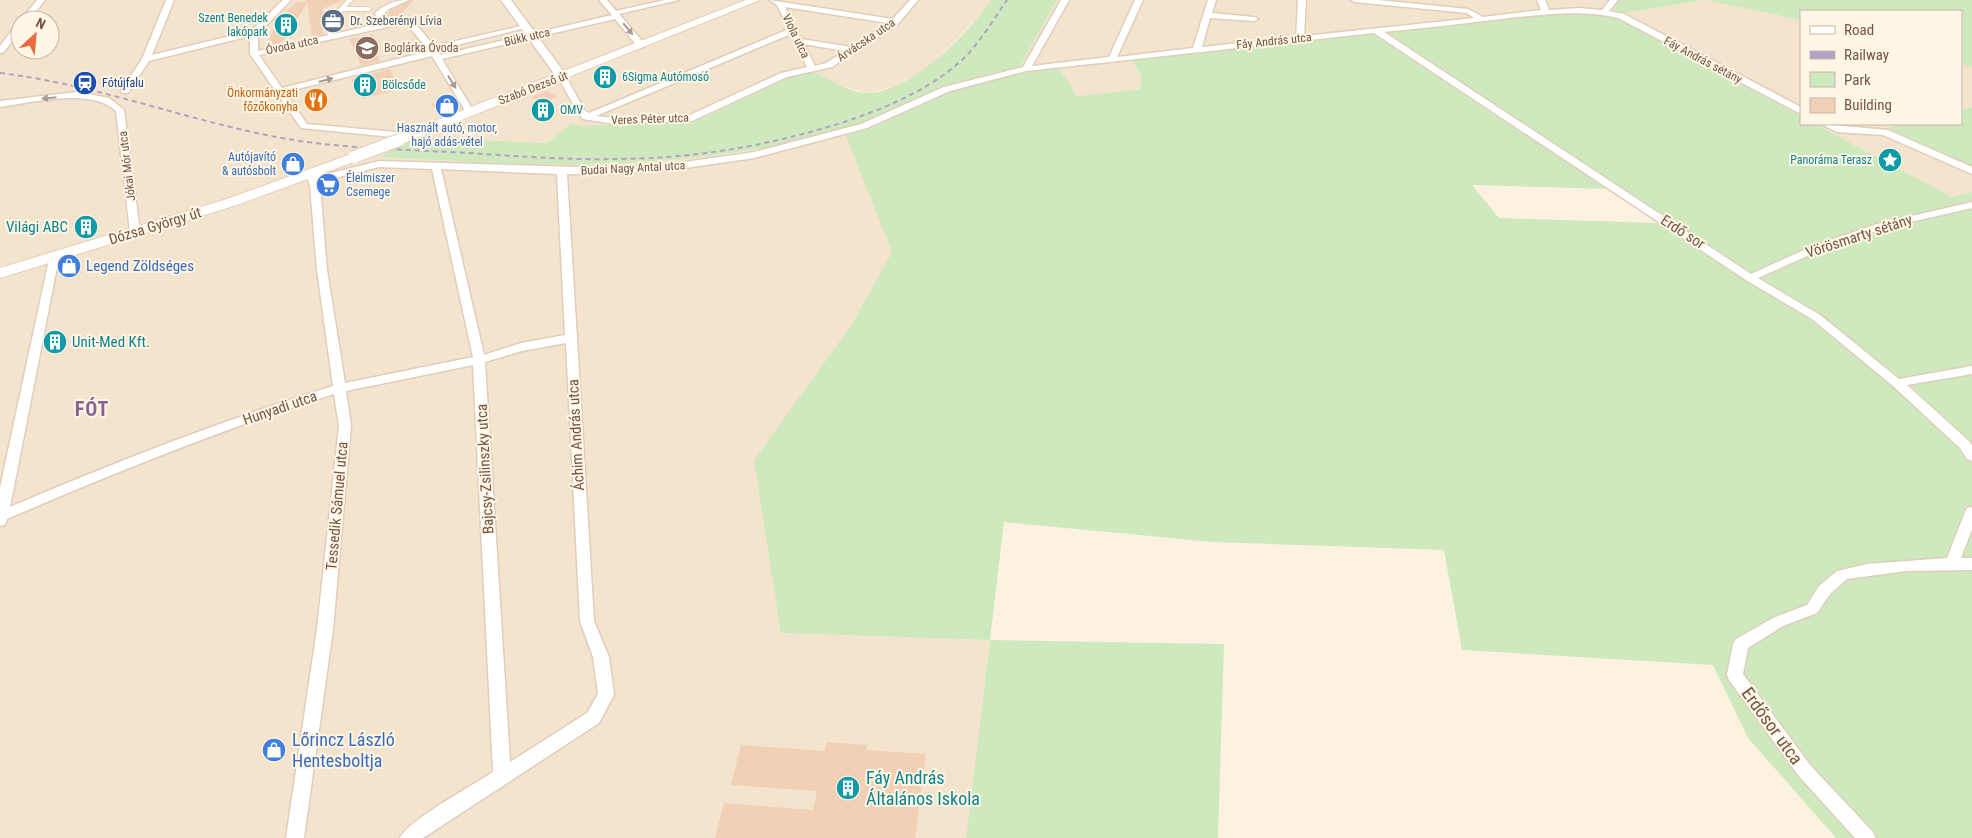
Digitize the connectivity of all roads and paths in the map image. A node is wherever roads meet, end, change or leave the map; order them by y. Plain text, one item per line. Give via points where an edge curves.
1 (40, 0) edge
2 (170, 0) edge
3 (287, 0) edge
4 (350, 0) edge
5 (405, 0) edge
6 (506, 0) edge
7 (603, 0) edge
8 (675, 0) edge
9 (755, 0) edge
10 (914, 0) edge
11 (1065, 0) edge
12 (1139, 0) edge
13 (1212, 0) edge
14 (1302, 0) edge
15 (1354, 0) edge
16 (1541, 0) edge
17 (1614, 0) edge
18 (776, 2) edge
19 (341, 9) junction
20 (369, 9) dead end
21 (32, 10) edge
22 (1546, 12) junction
23 (1604, 12) junction
24 (616, 15) junction
25 (1207, 16) junction
26 (1480, 18) junction
27 (1254, 19) dead end
28 (895, 22) junction
29 (382, 26) junction
30 (794, 30) junction
31 (1375, 30) junction
32 (528, 31) junction
33 (254, 33) junction
34 (330, 37) junction
35 (10, 38) edge
36 (1300, 39) junction
37 (799, 41) junction
38 (641, 45) junction
39 (1197, 49) junction
40 (853, 50) junction
41 (0, 51) edge
42 (434, 53) junction
43 (254, 54) junction
44 (146, 59) junction
45 (1112, 59) junction
46 (812, 69) junction
47 (1026, 69) junction
48 (562, 77) junction
49 (947, 89) joint
50 (125, 91) dead end
51 (279, 91) junction
52 (0, 104) edge
53 (1800, 110) edge
54 (470, 112) junction
55 (586, 116) junction
56 (1828, 125) edge
57 (396, 137) junction
58 (1954, 164) junction
59 (436, 166) junction
60 (562, 171) junction
61 (1972, 171) edge
62 (310, 174) junction
63 (1972, 180) edge
64 (1972, 205) edge
65 (134, 232) junction
66 (54, 256) junction
67 (0, 273) edge
68 (1750, 278) junction
69 (571, 338) junction
70 (479, 360) junction
71 (1972, 370) edge
72 (1897, 383) junction
73 (340, 388) junction
74 (1972, 456) edge
75 (1972, 512) edge
76 (1, 518) edge
77 (1952, 562) junction
78 (1972, 564) edge
79 (502, 776) junction
80 (295, 838) edge
81 (409, 838) edge
82 (1867, 838) edge

1 - 21 street
2 - 44 street
3 - 33 street
4 - 19 street, Óvoda utca
5 - 29 street via 386,7 378,15
6 - 32 street
7 - 24 street
8 - 24 street, Bükk utca
9 - 38 main road, Szabó Dezső út
10 - 28 street, Árvácska utca
11 - 47 street
12 - 45 street
13 - 25 street
14 - 36 street
15 - 26 street via 1468,11
16 - 22 street
17 - 23 street
18 - 28 street
18 - 30 street, Viola utca
19 - 20 street
19 - 34 street, Óvoda utca via 329,22
22 - 23 street, Fáy András utca
22 - 26 street, Fáy András utca
23 - 53 street, Fáy András sétány via 1621,16
24 - 32 street, Bükk utca
24 -> 38 street
25 - 27 street
25 - 39 street
26 - 31 street, Fáy András utca
28 - 40 street, Árvácska utca
29 - 34 street, Óvoda utca
29 - 42 street, Óvoda utca via 408,20
30 - 37 street, Viola utca
30 - 55 street
31 - 36 street, Fáy András utca
31 - 68 street, Erdő sor
32 - 42 street, Bükk utca
32 - 48 street
33 - 43 street
33 - 44 street
34 - 43 street, Óvoda utca
35 - 41 street
36 - 39 street, Fáy András utca
37 - 40 street
37 - 46 street, Viola utca
38 - 48 main road, Szabó Dezső út
39 - 45 street, Fáy András utca
40 - 46 street, Árvácska utca via 829,65
51 -> 42 street, Bükk utca
42 -> 54 street
43 - 51 street
44 - 50 street
45 - 47 street, Fáy András utca
46 - 55 street, Veres Péter utca via 784,75 692,118 614,121
47 - 49 street, Fáy András utca
48 - 54 main road, Szabó Dezső út
48 - 55 street
49 - 60 street, Budai Nagy Antal utca via 864,126 754,155 678,166
51 - 57 street via 304,126
65 -> 52 street, Jókai Mór utca via 120,110 114,103 77,96
54 - 57 main road, Szabó Dezső út
56 - 58 street via 1842,130 1884,132
57 - 62 main road, Szabó Dezső út, bridge
58 - 61 street
58 - 63 street
59 - 60 street, Budai Nagy Antal utca
59 - 62 street, Budai Nagy Antal utca via 373,164 327,177
59 - 70 street, Bajcsy-Zsilinszky utca
60 - 69 street, Áchim András utca
62 - 65 main road, Dózsa György út
62 - 73 street, Tessedik Sámuel utca via 315,184 322,270
64 - 68 street, Vörösmarty sétány via 1881,226 1819,247
65 - 66 main road, Dózsa György út
66 - 67 main road, Dózsa György út
66 - 76 street
68 - 72 street, Erdő sor via 1816,317
69 - 70 street, Hunyadi utca via 521,347
69 - 79 street, Áchim András utca via 587,621 601,657 606,695 593,718
70 - 73 street, Hunyadi utca
70 - 79 street, Bajcsy-Zsilinszky utca
71 - 72 street
72 - 74 street, Erdő sor via 1965,444
73 - 76 street, Hunyadi utca via 276,408 76,484
73 - 80 street, Tessedik Sámuel utca via 345,426 326,619
75 - 77 street
77 - 78 street
77 - 82 street, Erdősor utca via 1842,575 1819,594 1812,609 1778,622 1741,644 1735,675 1804,770
79 - 81 street

